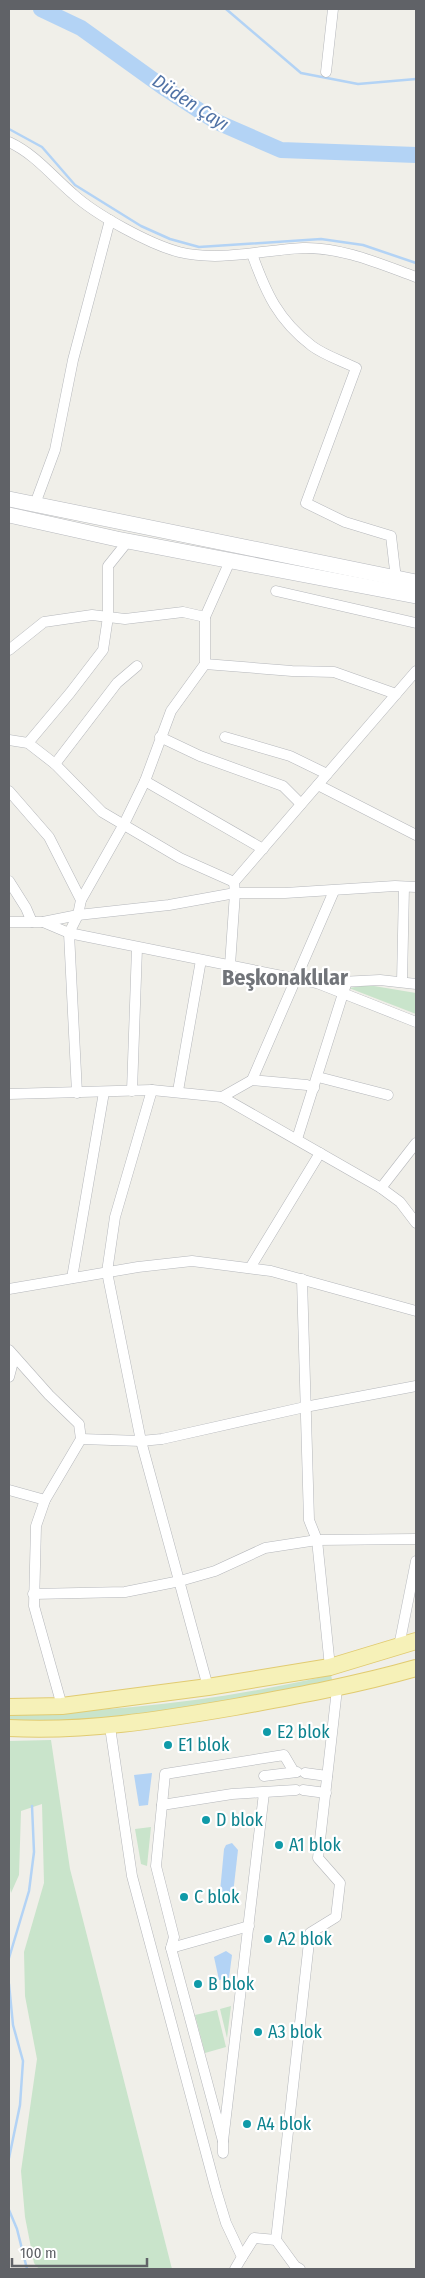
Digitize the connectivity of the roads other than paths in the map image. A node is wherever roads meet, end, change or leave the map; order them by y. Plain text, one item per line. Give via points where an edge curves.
1 (333, 9) edge
2 (326, 72) dead end
3 (9, 142) edge
4 (110, 220) junction
5 (252, 254) junction
6 (416, 277) edge
7 (9, 499) edge
8 (35, 504) junction
9 (9, 515) edge
10 (128, 541) junction
11 (230, 561) junction
12 (396, 578) junction
13 (416, 582) edge
14 (276, 591) dead end
15 (416, 596) edge
16 (108, 617) junction
17 (205, 617) junction
18 (416, 624) edge
19 (9, 650) edge
20 (205, 664) junction
21 (137, 666) dead end
22 (416, 671) edge
23 (396, 694) junction
24 (225, 736) dead end
25 (160, 737) junction
26 (9, 740) edge
27 (28, 743) junction
28 (55, 764) junction
29 (327, 774) junction
30 (145, 781) junction
31 (318, 785) junction
32 (9, 791) edge
33 (301, 804) junction
34 (124, 824) junction
35 (416, 835) edge
36 (263, 849) junction
37 (9, 881) edge
38 (234, 882) junction
39 (404, 886) junction
40 (416, 887) edge
41 (334, 891) junction
42 (235, 894) junction
43 (82, 900) junction
44 (78, 915) junction
45 (9, 922) edge
46 (38, 922) junction
47 (69, 933) junction
48 (137, 948) junction
49 (201, 960) junction
50 (230, 965) junction
51 (296, 978) junction
52 (347, 982) junction
53 (402, 982) junction
54 (317, 983) junction
55 (416, 984) edge
56 (344, 994) junction
57 (416, 1022) edge
58 (318, 1077) junction
59 (252, 1080) junction
60 (314, 1088) junction
61 (152, 1090) junction
62 (132, 1091) junction
63 (178, 1091) junction
64 (104, 1092) junction
65 (9, 1094) edge
66 (77, 1094) junction
67 (388, 1095) dead end
68 (222, 1097) junction
69 (297, 1139) junction
70 (416, 1143) edge
71 (320, 1152) junction
72 (381, 1188) junction
73 (416, 1223) edge
74 (250, 1268) junction
75 (107, 1272) junction
76 (72, 1278) junction
77 (302, 1279) junction
78 (9, 1289) edge
79 (416, 1311) edge
80 (11, 1354) edge
81 (9, 1377) edge
82 (416, 1386) edge
83 (305, 1407) junction
84 (81, 1439) junction
85 (141, 1441) junction
86 (9, 1490) edge
87 (45, 1500) junction
88 (416, 1539) edge
89 (318, 1540) junction
90 (416, 1561) edge
91 (180, 1581) junction
92 (33, 1594) junction
93 (416, 1641) edge
94 (399, 1646) junction
95 (330, 1667) junction
96 (416, 1668) edge
97 (208, 1687) junction
98 (337, 1689) junction
99 (62, 1706) junction
100 (9, 1707) edge
101 (110, 1727) junction
102 (9, 1728) edge
103 (299, 1773) junction
104 (264, 1776) dead end
105 (327, 1776) junction
106 (326, 1792) junction
107 (264, 1793) junction
108 (162, 1805) junction
109 (249, 1926) junction
110 (171, 1948) junction
111 (223, 2142) junction
112 (223, 2153) dead end
113 (276, 2240) junction
114 (242, 2257) junction
115 (235, 2269) edge
116 (300, 2269) edge

1 - 2 street
3 - 4 street via 34,157 74,196
4 - 5 street via 177,251 199,256
4 - 8 street via 55,450
5 - 6 street via 304,248 339,252
5 - 12 street via 281,318 313,346 356,368 306,503 344,522 391,536
7 - 8 main road
8 - 12 main road
9 - 10 main road
10 - 11 main road
10 - 16 street via 108,566
11 - 15 main road
11 - 17 street
12 - 13 main road
14 - 18 street
16 - 17 street via 125,619 183,612
16 - 19 street via 92,615 44,622
16 - 27 street via 103,650
17 - 20 street
20 - 23 street via 334,672
20 - 25 street via 171,711
21 - 28 street via 117,683
22 - 23 street
23 - 29 street
24 - 29 street via 290,756
25 - 30 street
25 - 33 street via 200,756 283,786
26 - 27 street
27 - 28 street
28 - 34 street via 102,812
29 - 31 street
30 - 34 street
30 - 36 street
31 - 33 street
31 - 35 street
32 - 43 street via 49,837
33 - 36 street
34 - 38 street via 180,858
34 - 43 street
36 - 38 street
37 - 46 street
38 - 42 street
39 - 40 street
39 - 41 street
39 - 53 street
41 - 42 street
41 - 51 street
42 - 44 street
42 - 50 street
43 - 44 street
44 - 46 street
44 - 47 street
45 - 46 street
46 - 47 street
47 - 48 street
47 - 66 street
48 - 49 street
48 - 62 street
49 - 50 street
49 - 63 street
50 - 51 street
51 - 54 street
51 - 59 street
52 - 53 street
52 - 54 street
52 - 56 street
53 - 55 street
54 - 56 street
56 - 57 street
56 - 58 street
58 - 60 street
58 - 67 street
59 - 60 street
59 - 68 street
60 - 69 street
61 - 62 street
61 - 63 street
61 - 75 street via 116,1217
62 - 64 street
63 - 68 street
64 - 66 street
64 - 76 street
65 - 66 street
68 - 69 street
69 - 71 street
70 - 72 street
71 - 72 street
71 - 74 street
72 - 73 street via 400,1202
74 - 75 street via 192,1261
74 - 77 street
75 - 76 street
75 - 85 street
76 - 78 street
77 - 79 street
77 - 83 street
80 - 81 street
80 - 84 street via 79,1424
82 - 83 street
83 - 85 street
83 - 89 street via 309,1520
84 - 85 street
84 - 87 street
85 - 91 street
86 - 87 street
87 - 92 street via 36,1526
88 - 89 street
89 - 91 street via 265,1548 215,1571
89 - 95 street
90 - 94 street
91 - 92 street via 124,1592
91 - 97 street
92 - 99 street
93 - 94 main road
94 - 95 main road
95 - 97 main road
96 - 98 main road
97 - 99 main road
98 - 101 main road
98 - 105 street
99 - 100 main road
101 - 102 main road
101 - 114 street via 132,1876 216,2190 226,2223
103 - 104 street
103 - 105 street
103 - 108 street via 284,1755 165,1774
105 - 106 street
106 - 107 street
106 - 113 street via 318,1858 340,1883 336,1917 310,1933
107 - 108 street via 232,1794
107 - 109 street
108 - 110 street via 156,1866 174,1937
109 - 110 street
109 - 111 street
110 - 111 street
111 - 112 street
113 - 114 street via 254,2238
113 - 116 street
114 - 115 street

